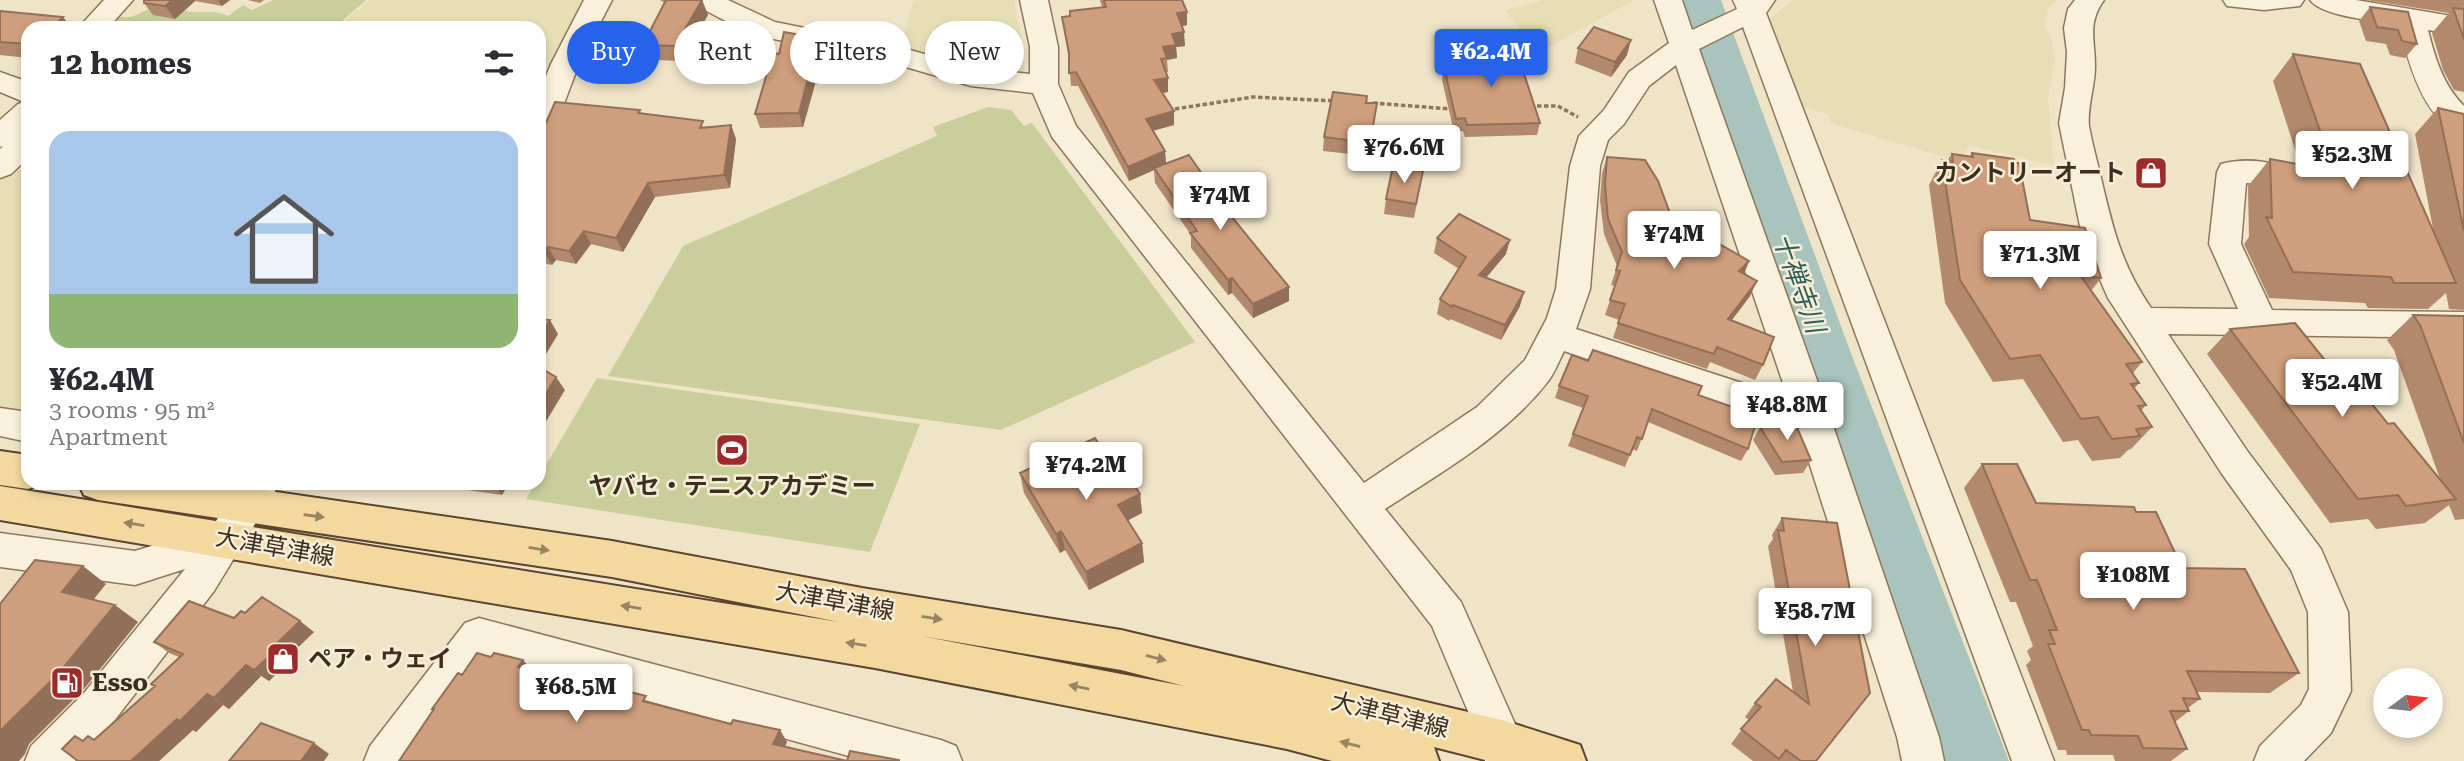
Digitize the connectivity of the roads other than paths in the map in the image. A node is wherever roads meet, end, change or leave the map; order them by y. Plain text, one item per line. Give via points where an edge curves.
1 (119, 0) edge
2 (598, 0) edge
3 (707, 0) edge
4 (1034, 0) edge
5 (1668, 0) edge
6 (2090, 0) edge
7 (2237, 0) edge
8 (2290, 0) edge
9 (2325, 0) edge
10 (1751, 7) edge
11 (2412, 19) junction
12 (99, 21) edge
13 (2464, 27) edge
14 (1688, 43) junction
15 (0, 81) edge
16 (1044, 84) junction
17 (21, 91) edge
18 (546, 112) edge
19 (21, 118) edge
20 (2461, 120) edge
21 (0, 137) edge
22 (21, 148) edge
23 (0, 167) edge
24 (2267, 173) edge
25 (2141, 321) junction
26 (2260, 321) junction
27 (2464, 326) edge
28 (1555, 335) junction
29 (1811, 414) junction
30 (0, 422) edge
31 (21, 426) edge
32 (0, 468) edge
33 (21, 471) edge
34 (137, 490) edge
35 (0, 503) edge
36 (1360, 505) junction
37 (244, 509) edge
38 (0, 550) edge
39 (1504, 752) edge
40 (46, 761) edge
41 (385, 761) edge
42 (942, 761) edge
43 (1416, 761) edge
44 (1563, 761) edge
45 (1923, 761) edge
46 (2032, 761) edge
47 (2275, 761) edge

1 - 12 street
2 - 18 street
3 - 16 street via 769,29 971,76
4 - 16 street via 1044,47
5 - 14 street
6 - 25 street via 2082,9 2078,28 2080,88 2074,123 2099,241 2120,289
7 - 8 street
9 - 11 street
10 - 14 street
10 - 46 street
11 - 13 street
11 - 20 street via 2421,58 2438,97
14 - 28 street via 1639,79 1594,136 1585,166 1573,289
14 - 29 street
15 - 17 street
16 - 36 street via 1063,130
19 - 21 street
22 - 23 street
24 - 26 street via 2232,172 2225,244
25 - 26 street
25 - 47 street via 2307,561 2328,612 2330,691 2316,719
26 - 27 street
28 - 29 street via 1789,413
28 - 36 street via 1537,370 1490,417
29 - 45 street
30 - 31 street
32 - 33 main road
34 - 37 main road, 大津草津線
37 -> 35 main road, 大津草津線
36 - 39 street via 1447,615
37 - 38 street via 135,568
37 -> 39 main road, 大津草津線 via 612,559 1121,650
37 - 40 street via 200,579 99,707
43 -> 37 main road, 大津草津線 via 1287,727 875,648
39 - 44 main road, 大津草津線
41 - 42 street via 479,636

